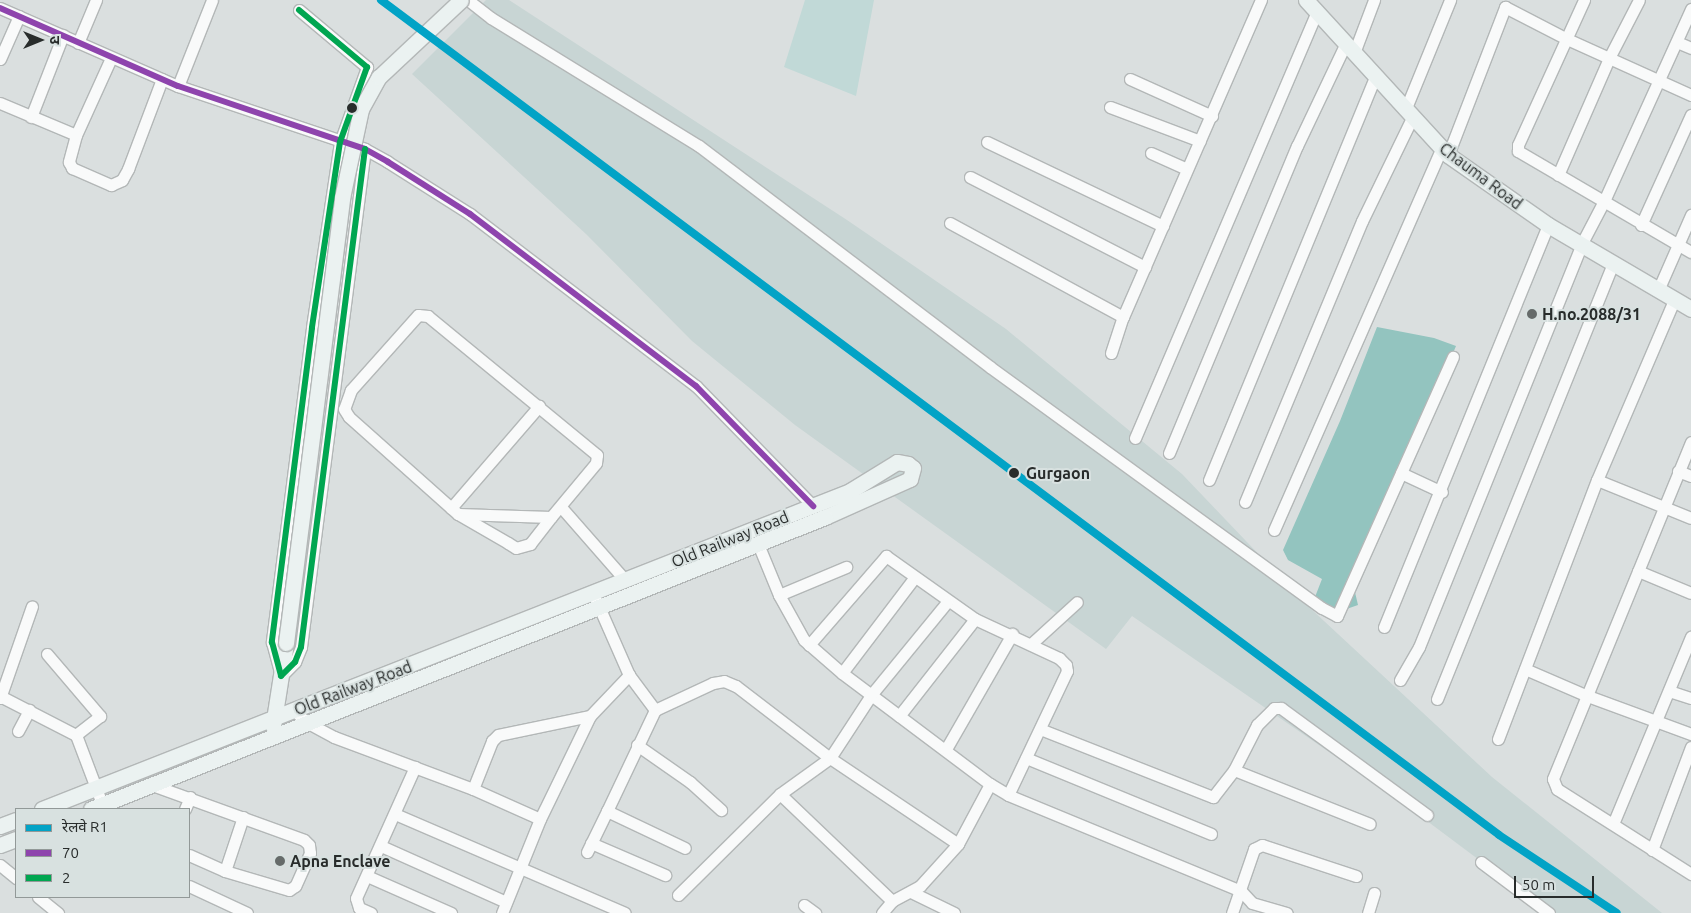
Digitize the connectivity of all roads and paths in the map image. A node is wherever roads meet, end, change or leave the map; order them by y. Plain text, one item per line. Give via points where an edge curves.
1 (4, 0) edge
2 (96, 0) edge
3 (212, 0) edge
4 (1261, 0) edge
5 (1306, 0) edge
6 (1374, 0) edge
7 (1450, 0) edge
8 (1584, 0) edge
9 (1639, 0) edge
10 (469, 1) edge
11 (0, 9) edge
12 (299, 10) dead end
13 (1691, 10) edge
14 (1316, 13) junction
15 (19, 16) junction
16 (63, 36) junction
17 (1567, 39) junction
18 (1677, 42) junction
19 (78, 43) junction
20 (1691, 48) edge
21 (1350, 49) junction
22 (111, 58) junction
23 (1609, 58) junction
24 (0, 59) edge
25 (1375, 77) junction
26 (162, 79) junction
27 (1130, 79) dead end
28 (1660, 82) junction
29 (178, 86) junction
30 (1691, 95) edge
31 (0, 104) edge
32 (1110, 107) dead end
33 (1409, 112) junction
34 (1691, 115) edge
35 (1212, 116) junction
36 (31, 117) junction
37 (76, 135) junction
38 (340, 142) junction
39 (986, 142) dead end
40 (1200, 142) junction
41 (365, 149) junction
42 (1444, 152) junction
43 (1151, 153) dead end
44 (1187, 169) junction
45 (1558, 175) junction
46 (970, 176) dead end
47 (1604, 201) junction
48 (1691, 215) edge
49 (950, 223) dead end
50 (1548, 225) junction
51 (1641, 225) junction
52 (1163, 226) junction
53 (1582, 243) junction
54 (1678, 244) junction
55 (1691, 252) edge
56 (1614, 262) junction
57 (1145, 267) junction
58 (1659, 288) junction
59 (1675, 298) junction
60 (1691, 309) edge
61 (1123, 317) junction
62 (1111, 353) dead end
63 (1453, 357) dead end
64 (539, 406) junction
65 (1135, 438) dead end
66 (1691, 442) edge
67 (1169, 453) dead end
68 (1678, 472) junction
69 (1401, 473) junction
70 (1691, 476) edge
71 (1208, 480) dead end
72 (1597, 480) junction
73 (1442, 492) junction
74 (1245, 502) dead end
75 (813, 506) junction
76 (1662, 506) junction
77 (561, 507) junction
78 (454, 511) junction
79 (551, 517) junction
80 (1691, 518) edge
81 (1274, 530) dead end
82 (758, 544) junction
83 (846, 567) dead end
84 (1638, 571) junction
85 (914, 578) junction
86 (626, 580) junction
87 (1691, 593) edge
88 (779, 595) junction
89 (596, 600) junction
90 (947, 602) junction
91 (1077, 602) dead end
92 (32, 606) dead end
93 (975, 619) junction
94 (1384, 627) dead end
95 (1012, 634) junction
96 (1691, 637) edge
97 (1031, 644) junction
98 (810, 645) junction
99 (1688, 650) edge
100 (48, 654) dead end
101 (1525, 669) junction
102 (842, 673) junction
103 (629, 675) junction
104 (281, 676) junction
105 (1400, 680) dead end
106 (1669, 691) junction
107 (872, 695) junction
108 (1585, 696) junction
109 (0, 697) edge
110 (1691, 698) edge
111 (1437, 699) dead end
112 (29, 710) junction
113 (655, 710) junction
114 (295, 711) junction
115 (590, 716) junction
116 (899, 716) junction
117 (273, 720) junction
118 (1657, 721) junction
119 (306, 722) junction
120 (1040, 729) junction
121 (18, 731) dead end
122 (1691, 734) edge
123 (76, 735) junction
124 (272, 738) junction
125 (1498, 739) dead end
126 (637, 745) junction
127 (1691, 747) edge
128 (946, 749) junction
129 (830, 758) junction
130 (1026, 758) junction
131 (415, 767) junction
132 (1234, 770) junction
133 (990, 784) junction
134 (155, 786) junction
135 (98, 787) junction
136 (474, 789) junction
137 (780, 794) junction
138 (1008, 795) junction
139 (190, 797) junction
140 (45, 808) edge
141 (99, 808) edge
142 (185, 808) edge
143 (721, 810) dead end
144 (607, 811) junction
145 (395, 814) junction
146 (1427, 815) dead end
147 (243, 817) junction
148 (540, 819) junction
149 (15, 820) edge
150 (1370, 824) dead end
151 (1613, 824) junction
152 (0, 826) edge
153 (1210, 834) dead end
154 (15, 839) edge
155 (958, 844) junction
156 (0, 845) edge
157 (381, 846) junction
158 (685, 848) dead end
159 (1652, 850) junction
160 (190, 855) edge
161 (1481, 862) dead end
162 (0, 865) edge
163 (520, 868) junction
164 (225, 871) junction
165 (1691, 874) edge
166 (665, 875) dead end
167 (367, 876) junction
168 (1356, 876) dead end
169 (15, 877) edge
170 (190, 886) edge
171 (1240, 890) junction
172 (911, 892) junction
173 (1374, 893) dead end
174 (678, 895) dead end
175 (39, 898) edge
176 (892, 901) junction
177 (804, 905) dead end
178 (504, 908) edge
179 (1283, 912) edge
180 (58, 913) edge
181 (247, 913) edge
182 (371, 913) edge
183 (451, 913) edge
184 (625, 913) edge
185 (815, 913) edge
186 (882, 913) edge
187 (954, 913) edge
188 (1232, 913) edge
189 (1368, 913) edge
190 (1549, 913) edge

1 - 11 street
2 - 19 street
3 - 29 street
4 - 35 street
5 - 14 main road, Chauma Road
6 - 21 street
7 - 33 street
8 - 17 street
9 - 23 street
10 - 69 street via 699,146 982,361 1337,616
10 - 104 main road, bridge via 379,77 361,110 342,198
11 - 15 street
12 - 38 street via 367,67
13 - 18 street
14 - 21 main road, Chauma Road
14 - 65 street
15 - 16 street
15 - 24 street
16 - 19 street
16 - 36 street
17 - 23 street
17 - 42 street via 1505,6
17 - 45 street via 1518,145 1522,156
18 - 20 street
18 - 28 street
19 - 22 street
21 - 25 main road, Chauma Road
21 - 67 street via 1293,154
22 - 26 street
22 - 37 street
23 - 28 street
23 - 45 street
25 - 33 main road, Chauma Road
25 - 71 street
26 - 29 street
26 - 37 street via 128,169 117,184 72,168 69,162
27 - 35 street
28 - 30 street
28 - 47 street
29 - 38 street
31 - 36 street
32 - 40 street
33 - 42 main road, Chauma Road
33 - 74 street
34 - 51 street
35 - 40 street
36 - 37 street
38 - 41 street
38 - 104 street via 312,328 272,642
39 - 52 street
40 - 44 street
41 - 75 street via 470,214 696,386
41 - 104 street via 301,647 295,662
42 - 50 main road, Chauma Road
42 - 81 street
43 - 44 street
44 - 52 street
45 - 47 street
46 - 57 street
47 - 51 street
47 - 53 street
48 - 54 street
49 - 61 street
50 - 53 main road, Chauma Road
50 - 73 street
51 - 54 street
52 - 57 street
53 - 56 main road, Chauma Road
53 - 105 street via 1418,647
54 - 55 street
54 - 58 street
56 - 58 main road, Chauma Road
56 - 111 street
57 - 61 street
58 - 59 main road, Chauma Road
59 - 60 main road, Chauma Road
59 - 72 street
61 - 62 street
63 - 69 street
64 - 77 street via 597,455 596,463
64 - 78 street
64 - 78 street via 428,316 418,315 351,390 344,409 349,417
66 - 68 street
68 - 70 street
68 - 76 street
69 - 73 street
72 - 76 street
72 - 101 street
73 - 94 street
75 - 82 main road, Old Railway Road via 850,491 897,462 913,468 910,480
75 - 86 main road, Old Railway Road
76 - 80 street
76 - 84 street
77 - 79 street
77 - 86 street
78 - 79 street
78 - 79 street via 516,548 530,544
82 - 88 street
82 - 89 main road, Old Railway Road
83 - 88 street
84 - 87 street
84 - 108 street
85 - 90 street
85 - 98 street via 886,556
85 - 102 street
86 - 89 main road, Old Railway Road
88 - 98 street via 794,627
89 - 103 street
89 - 114 main road, Old Railway Road
89 - 119 main road, Old Railway Road
90 - 93 street
90 - 107 street
91 - 97 street
92 - 109 street
93 - 95 street
93 - 116 street
95 - 97 street
95 - 128 street
96 - 99 street
97 - 120 street via 1066,665
98 - 102 street
99 - 106 street
100 - 123 street via 100,716
101 - 108 street
101 - 125 street
102 - 107 street
103 - 113 street
103 - 115 street
104 - 117 main road
106 - 110 street
106 - 118 street
107 - 116 street
107 - 129 street
108 - 118 street
108 - 151 street via 1553,779 1557,789
109 - 112 street
112 - 121 street
112 - 123 street
113 - 126 street
113 - 129 street via 712,683 724,681 736,686
114 - 117 main road, Old Railway Road
114 - 119 street
115 - 136 street via 498,735 492,741
115 - 148 street
116 - 128 street
117 - 124 main road
117 - 135 main road, Old Railway Road
118 - 122 street
118 - 151 street
119 - 124 main road, Old Railway Road
119 - 131 street via 352,745
120 - 130 street
120 - 132 street via 1212,796 1218,795
123 - 135 street
124 - 134 main road, Old Railway Road
126 - 143 street
126 - 144 street
127 - 159 street
128 - 133 street
129 - 137 street
129 - 155 street
130 - 138 street
130 - 153 street
131 - 136 street
131 - 145 street
132 - 146 street via 1257,725 1274,708 1281,708
132 - 150 street
133 - 138 street
133 - 155 street
134 - 139 street
134 - 141 main road, Old Railway Road
135 - 140 main road, Old Railway Road
135 - 141 street
136 - 148 street
137 - 174 street
137 - 176 street
138 - 171 street
139 - 142 street
139 - 147 street
144 - 158 street
144 - 166 street via 589,847
145 - 157 street
145 - 163 street
147 - 164 street
147 - 164 street via 304,840 310,853 295,886 289,890
148 - 163 street
149 - 152 main road
151 - 159 street
154 - 156 main road
155 - 172 street
157 - 167 street
157 - 178 street
159 - 165 street
160 - 164 street
161 - 190 street
162 - 169 street
163 - 178 street
163 - 184 street
167 - 182 street via 356,904
167 - 183 street
168 - 171 street via 1262,845 1254,849
170 - 181 street
171 - 179 street via 1252,903
171 - 188 street
172 - 176 street
172 - 187 street
173 - 189 street
175 - 180 street
176 - 186 street
177 - 185 street

